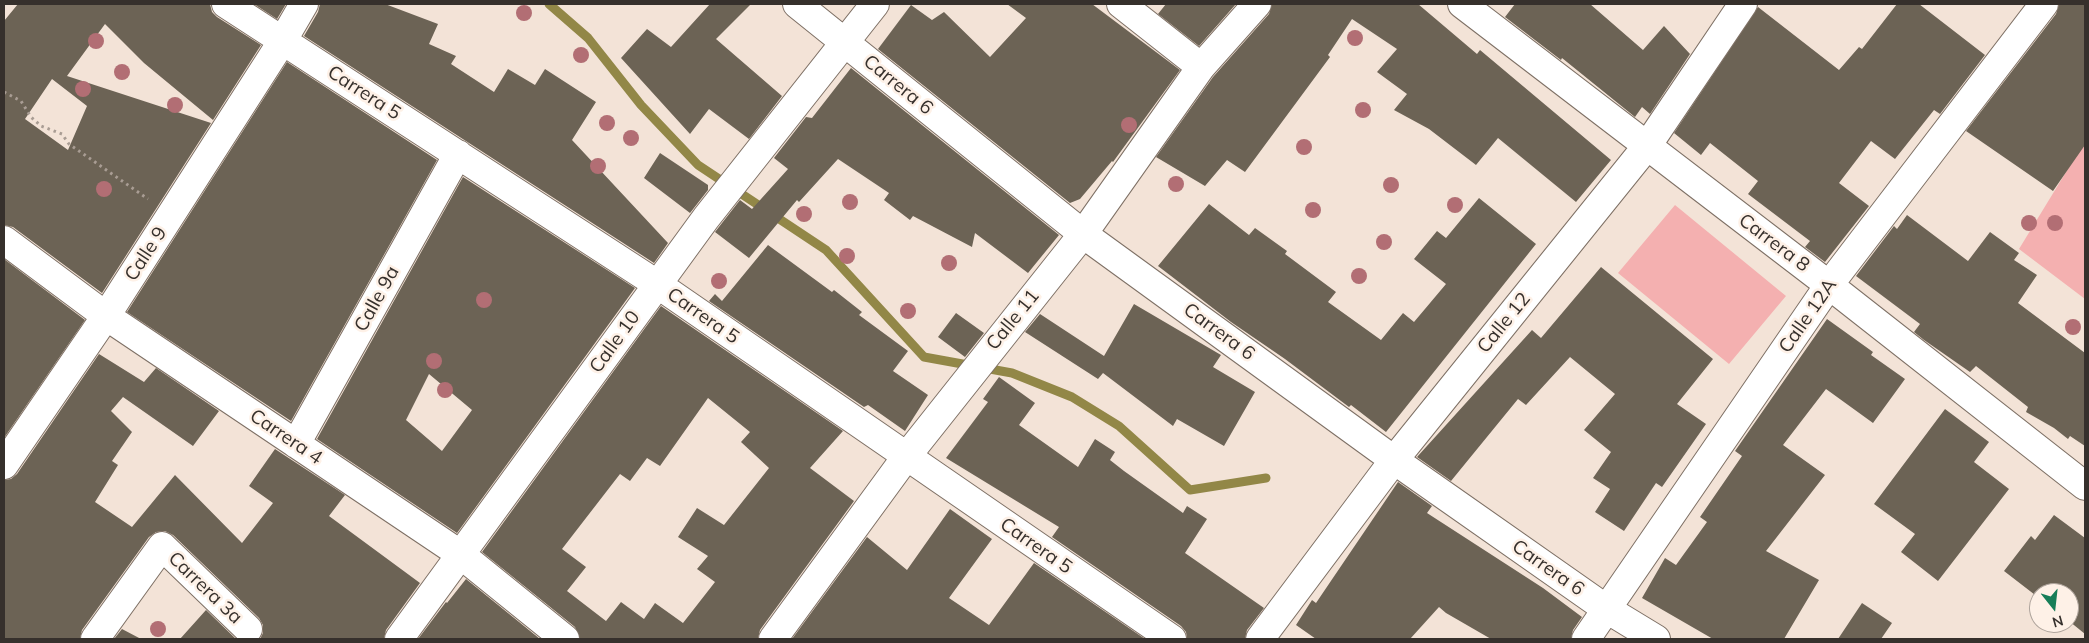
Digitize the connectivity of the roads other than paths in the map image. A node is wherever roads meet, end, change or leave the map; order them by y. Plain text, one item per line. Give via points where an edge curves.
1 (226, 4) edge
2 (304, 4) edge
3 (797, 4) edge
4 (875, 4) edge
5 (1121, 4) edge
6 (1257, 4) edge
7 (1462, 4) edge
8 (1743, 4) edge
9 (2044, 4) edge
10 (283, 40) junction
11 (844, 42) junction
12 (1201, 67) junction
13 (1647, 146) junction
14 (458, 154) junction
15 (1083, 234) junction
16 (4, 240) edge
17 (657, 284) junction
18 (1829, 285) junction
19 (106, 316) junction
20 (296, 444) junction
21 (906, 456) junction
22 (1394, 460) junction
23 (4, 465) edge
24 (2085, 486) edge
25 (460, 554) junction
26 (1605, 608) junction
27 (248, 629) dead end
28 (95, 639) edge
29 (399, 639) edge
30 (565, 639) edge
31 (773, 639) edge
32 (1172, 639) edge
33 (1260, 639) edge
34 (1586, 639) edge
35 (1656, 639) edge

1 - 10 street, Carrera 5
2 - 10 street, Calle 9
3 - 11 street, Carrera 6
4 - 11 street, Calle 10
5 - 12 street
6 - 12 street, Calle 11
7 - 13 street, Carrera 8
8 - 13 street, Calle 12
9 - 18 street, Calle 12A
10 - 14 street, Carrera 5
10 - 19 street, Calle 9
11 - 15 street, Carrera 6
11 - 17 street, Calle 10
12 - 15 street, Calle 11
13 - 18 street, Carrera 8
13 - 22 street, Calle 12
14 - 17 street, Carrera 5
14 - 20 street, Calle 9a
15 - 21 street, Calle 11
15 - 22 street, Carrera 6
16 - 19 street, Carrera 4
17 - 21 street, Carrera 5
17 - 25 street, Calle 10
18 - 24 street, Carrera 8
18 - 26 street, Calle 12A
19 - 20 street, Carrera 4
19 - 23 street, Calle 9
20 - 25 street, Carrera 4
21 - 31 street, Calle 11
21 - 32 street, Carrera 5
22 - 26 street, Carrera 6
22 - 33 street, Calle 12
25 - 29 street, Calle 10
25 - 30 street, Carrera 4
26 - 34 street, Calle 12A
26 - 35 street, Carrera 6
27 - 28 street, Carrera 3a via 162,546

